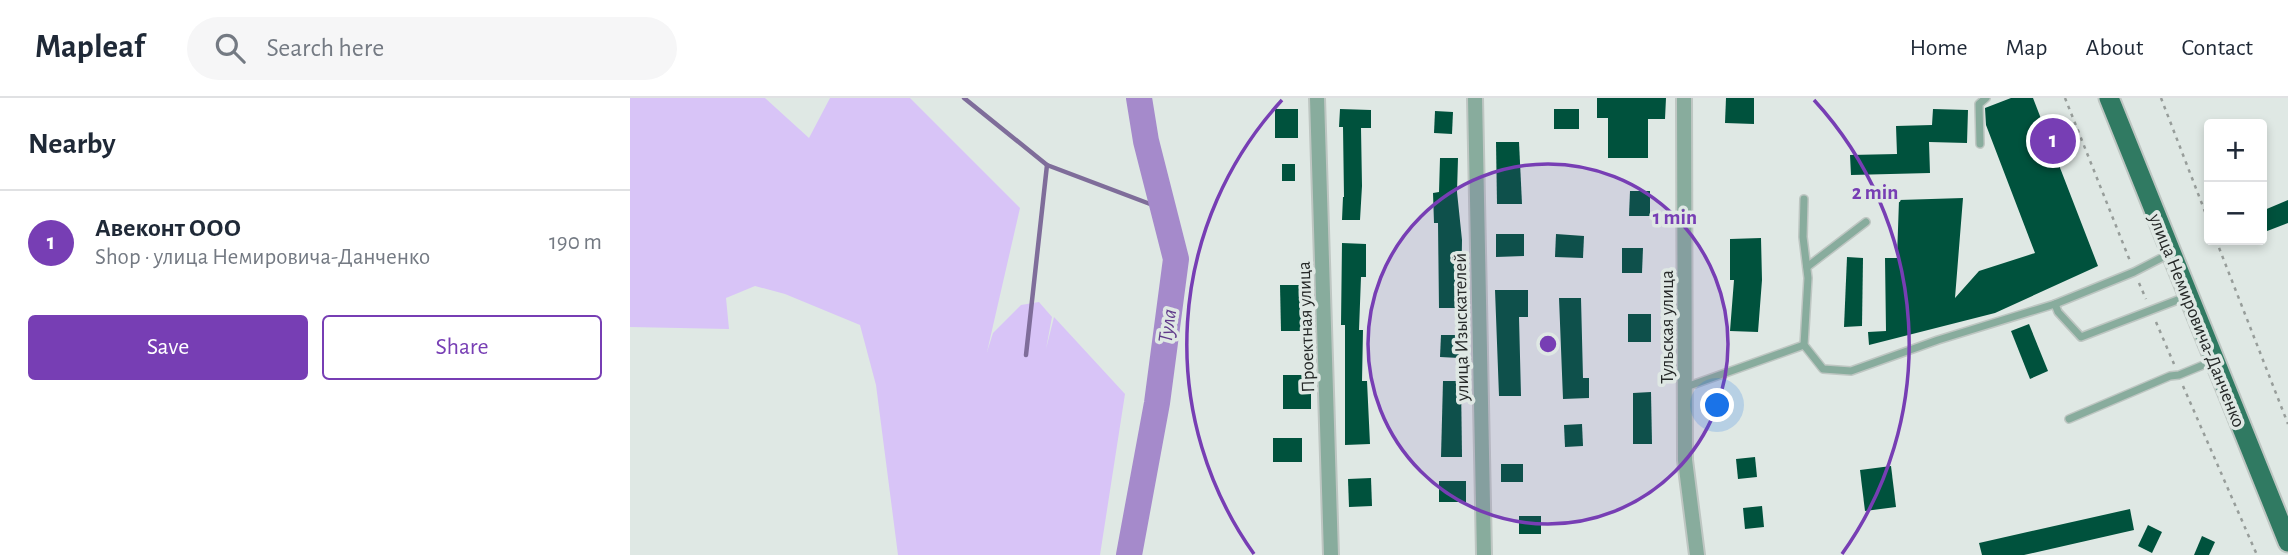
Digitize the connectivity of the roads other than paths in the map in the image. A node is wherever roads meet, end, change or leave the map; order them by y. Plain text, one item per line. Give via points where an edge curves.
1 (1317, 98) edge
2 (1475, 98) edge
3 (1684, 98) edge
4 (1986, 98) edge
5 (2109, 98) edge
6 (1980, 144) dead end
7 (1804, 199) dead end
8 (1866, 222) dead end
9 (2171, 253) junction
10 (1807, 267) junction
11 (2188, 296) junction
12 (2055, 304) junction
13 (1804, 345) junction
14 (2214, 360) junction
15 (1686, 387) junction
16 (2069, 419) dead end
17 (2288, 542) edge
18 (1331, 555) edge
19 (1484, 555) edge
20 (1697, 555) edge

1 - 18 street, Проектная улица
2 - 19 street, улица Изыскателей
3 - 15 street, Тульская улица
4 - 6 lane via 1979,104
5 - 9 main road, улица Немировича-Данченко
7 - 10 lane
8 - 10 lane
9 - 11 main road, улица Немировича-Данченко
9 - 12 lane
10 - 13 lane
11 - 12 lane via 2081,337
11 - 14 main road, улица Немировича-Данченко
12 - 13 lane via 1851,371 1823,369
13 - 15 lane
14 - 16 lane
14 - 17 main road, улица Немировича-Данченко
15 - 20 street, Тульская улица via 1685,460

